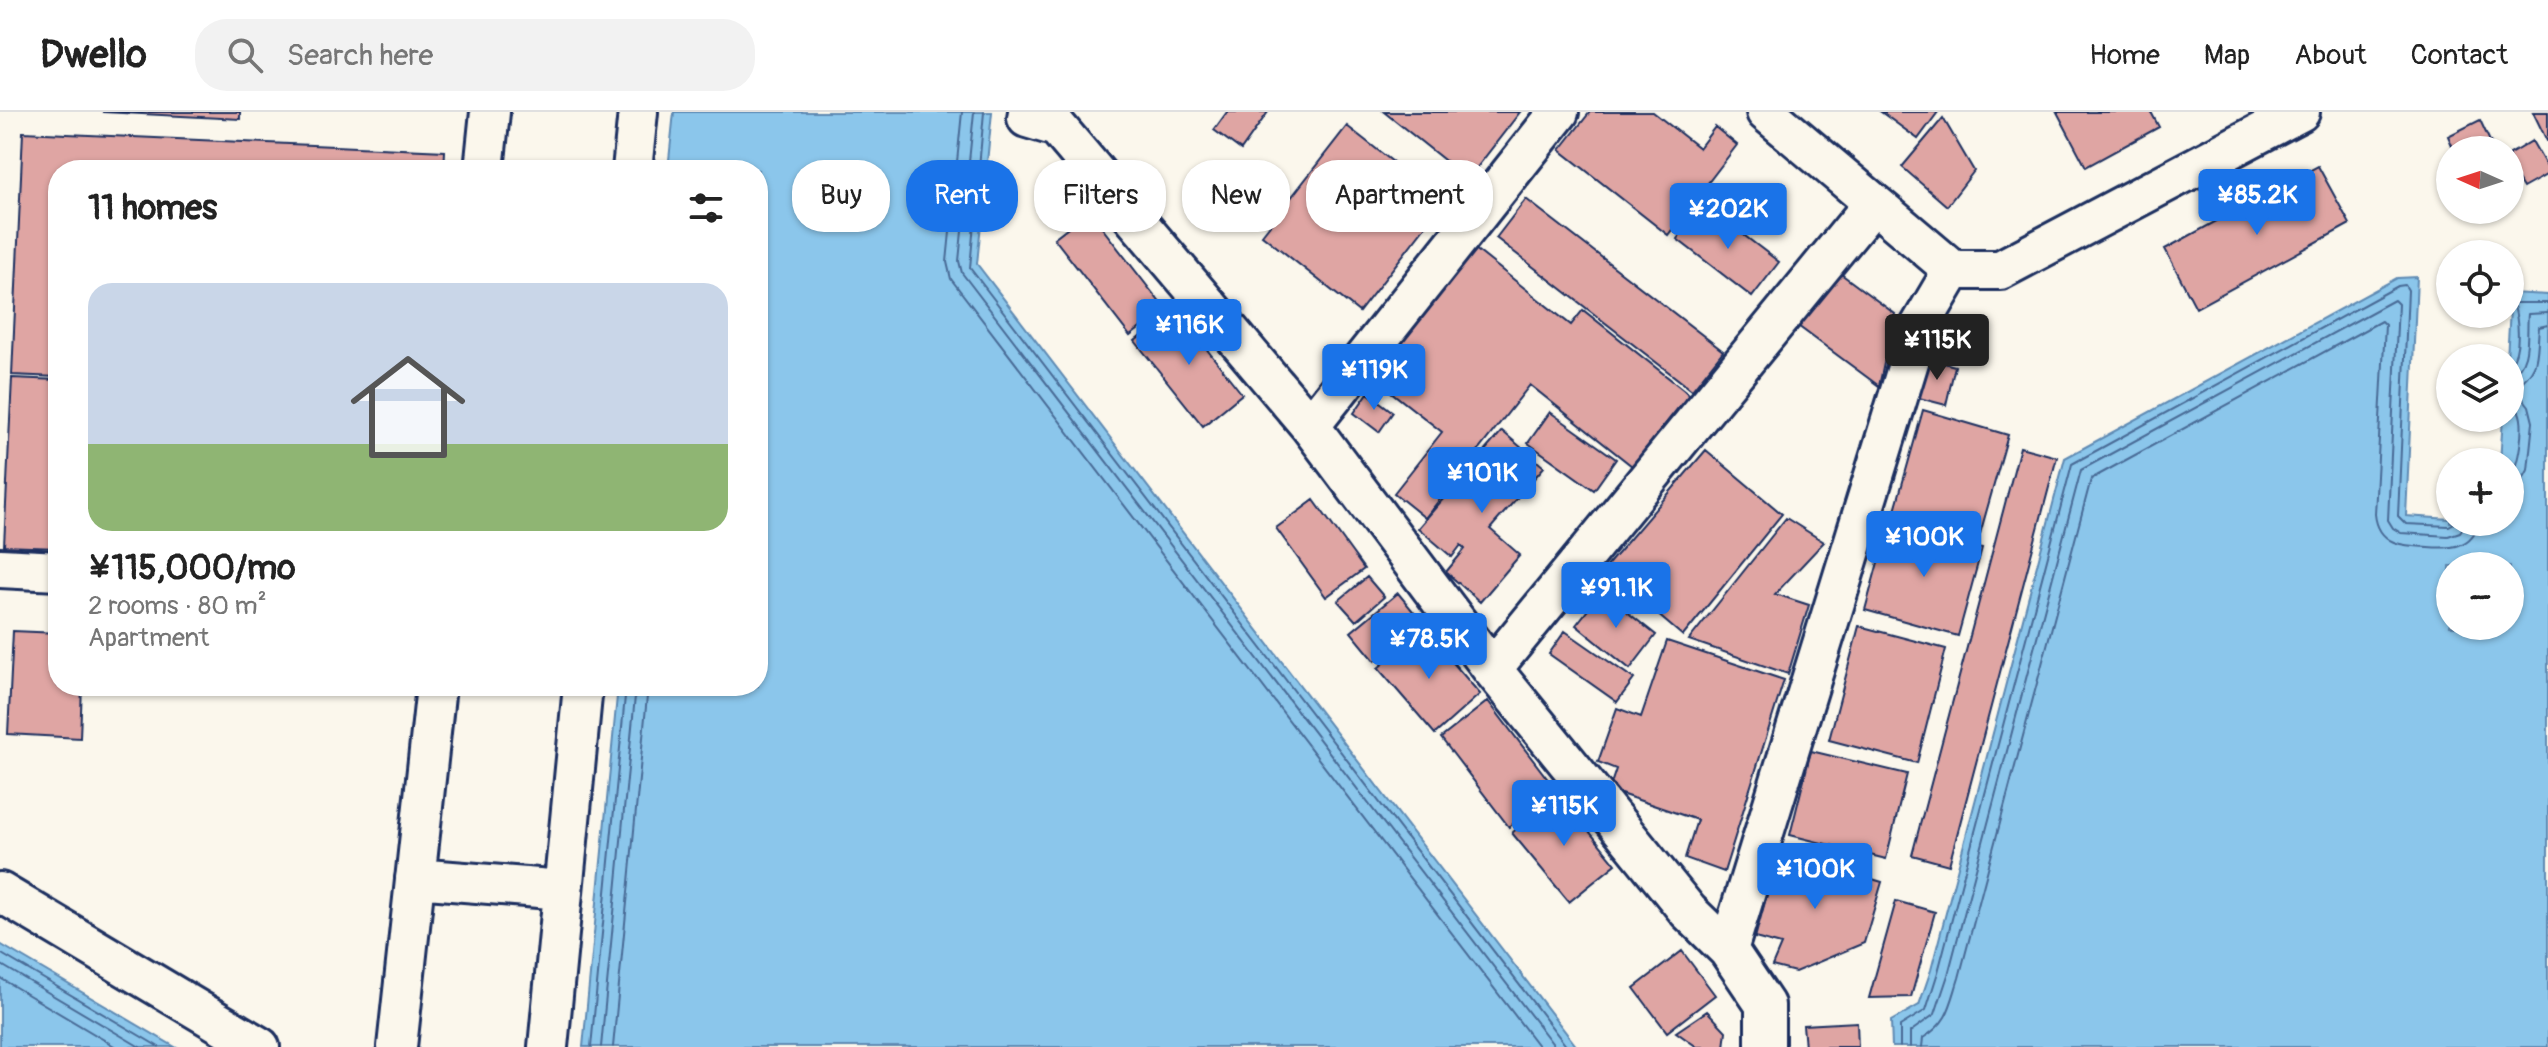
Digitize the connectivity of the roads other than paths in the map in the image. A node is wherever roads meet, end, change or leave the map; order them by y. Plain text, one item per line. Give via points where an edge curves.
1 (490, 112) edge
2 (638, 112) edge
3 (1028, 112) edge
4 (1559, 112) edge
5 (1766, 112) edge
6 (2300, 112) edge
7 (485, 160) edge
8 (633, 160) edge
9 (1873, 204) junction
10 (1953, 270) junction
11 (1310, 426) junction
12 (0, 568) edge
13 (48, 570) edge
14 (1492, 669) junction
15 (435, 696) edge
16 (582, 696) edge
17 (415, 878) junction
18 (563, 890) junction
19 (0, 892) edge
20 (1728, 950) junction
21 (260, 1047) edge
22 (397, 1047) edge
23 (548, 1047) edge
24 (1765, 1047) edge

1 - 7 street
2 - 8 street
3 - 11 street via 1027,118 1057,127
4 - 11 street
5 - 9 street
6 - 10 street via 2000,270
9 - 10 street
9 - 14 street
10 - 20 street via 1920,326
11 - 14 street
12 - 13 street
14 - 20 street via 1688,911
15 - 17 street
16 - 18 street
17 - 18 street
17 - 22 street
18 - 23 street
19 - 21 street
20 - 24 street via 1765,1005

